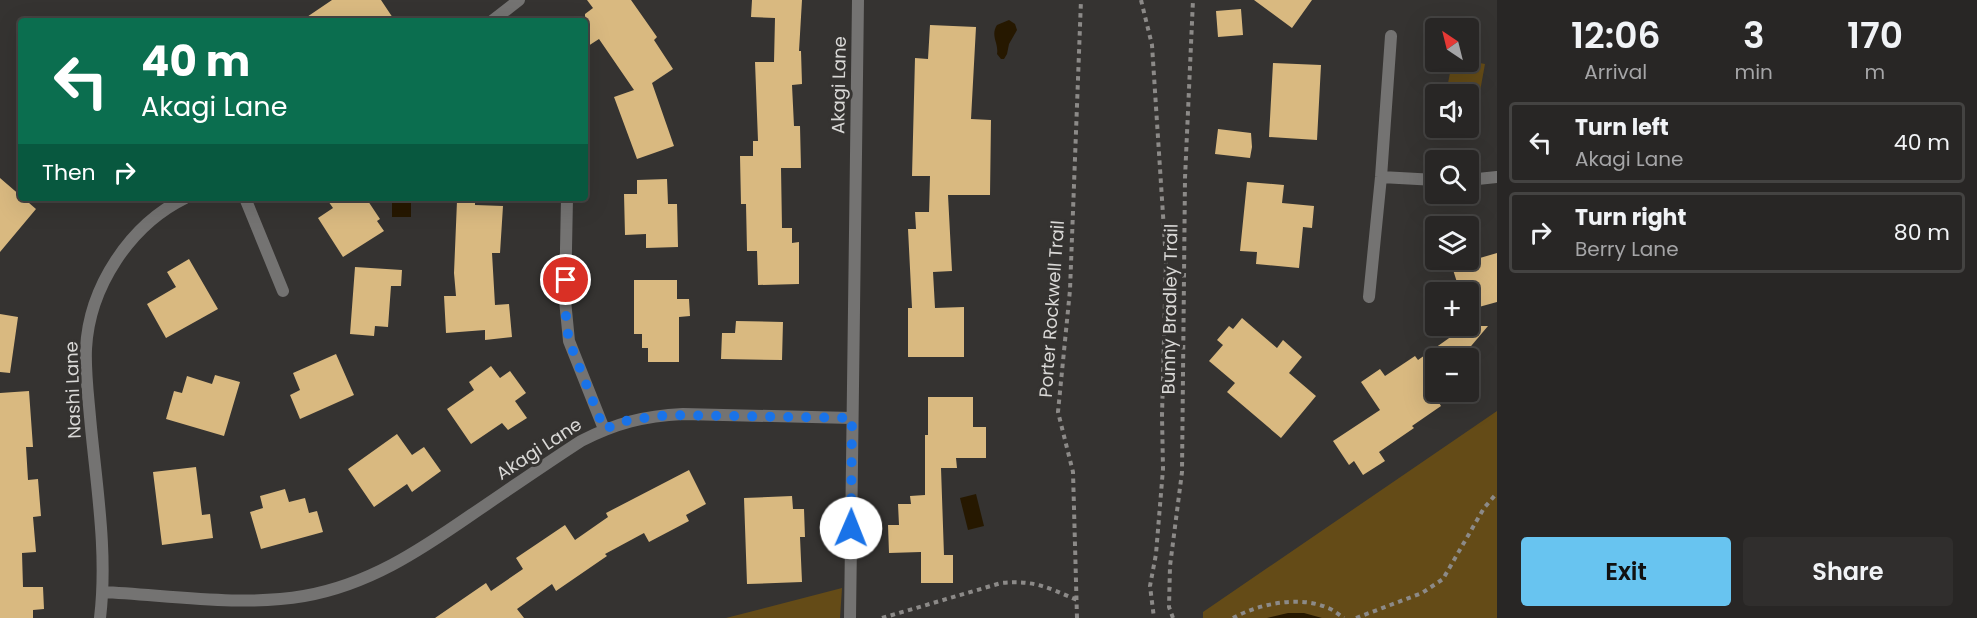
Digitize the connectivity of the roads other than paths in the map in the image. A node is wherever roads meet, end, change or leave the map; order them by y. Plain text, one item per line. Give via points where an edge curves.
1 (519, 0) edge
2 (858, 0) edge
3 (507, 10) junction
4 (496, 18) edge
5 (513, 18) edge
6 (1391, 36) dead end
7 (1381, 177) junction
8 (1497, 177) edge
9 (1425, 179) edge
10 (1479, 179) edge
11 (180, 201) edge
12 (246, 201) edge
13 (567, 201) edge
14 (283, 291) dead end
15 (1369, 297) dead end
16 (852, 418) junction
17 (604, 429) junction
18 (103, 592) junction
19 (100, 618) edge
20 (850, 618) edge

1 - 3 street
2 - 16 street, Akagi Lane
3 - 4 street
3 - 5 street
6 - 7 street
7 - 9 street
7 - 15 street
8 - 10 street
11 - 18 street, Nashi Lane via 159,214 124,249 100,290 89,329 86,365 100,511
12 - 14 street
13 - 17 street via 565,300 569,341
16 - 17 street, Akagi Lane via 683,414 629,420
16 - 20 street
17 - 18 street, Akagi Lane via 410,556 341,587 268,600
18 - 19 street, Nashi Lane

